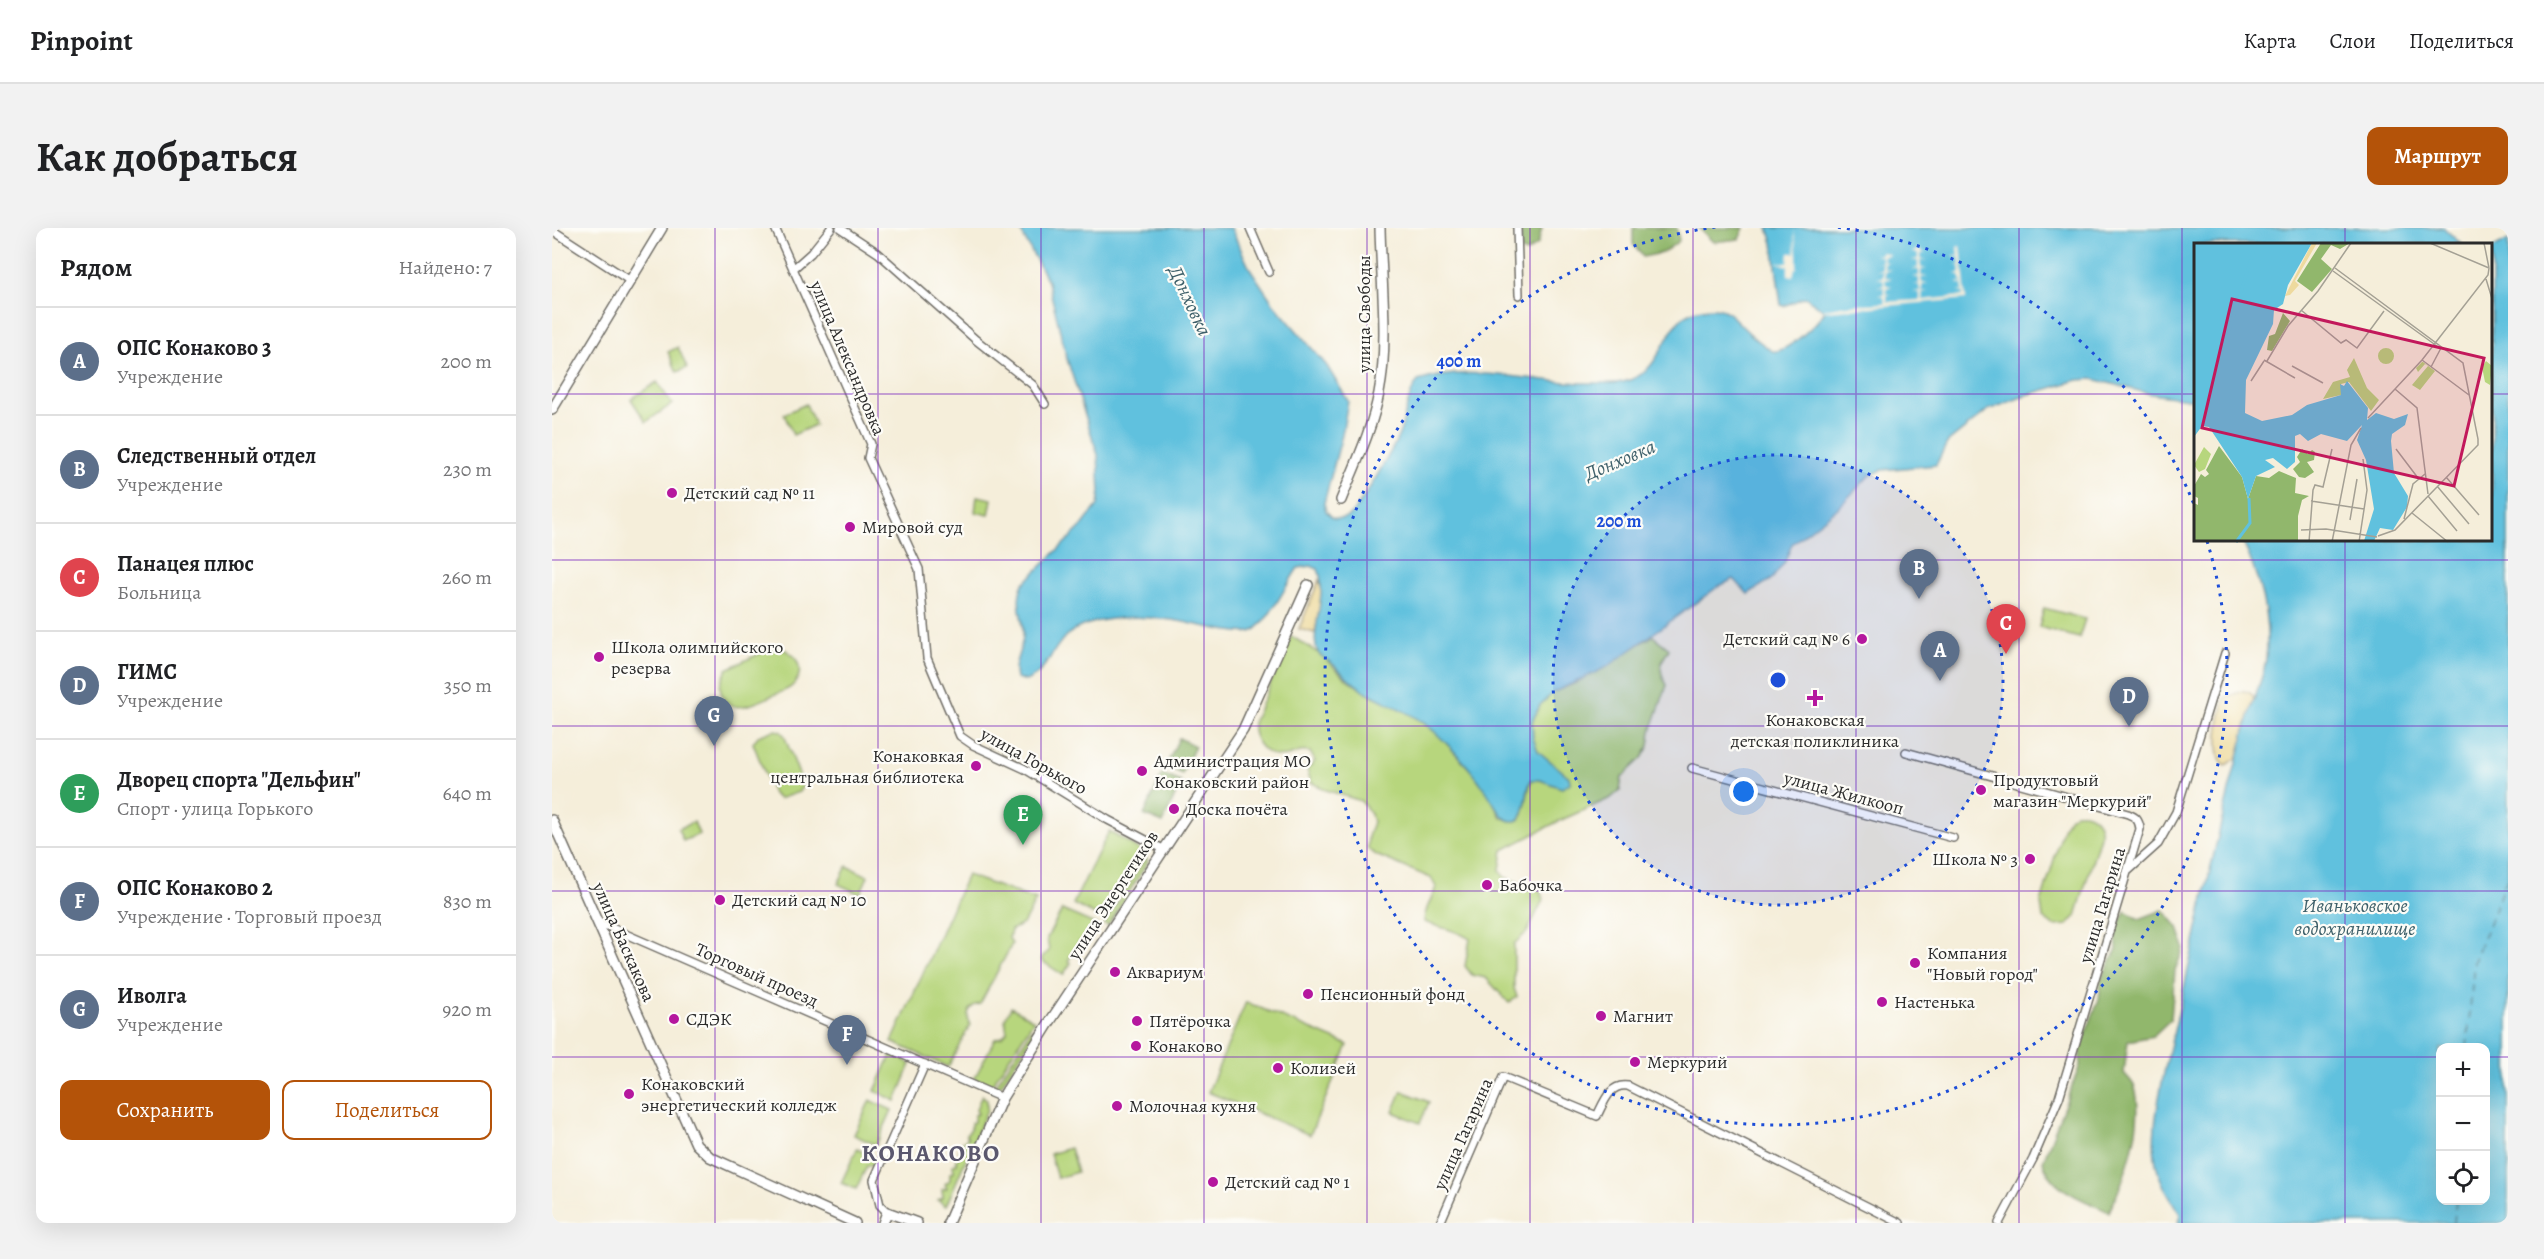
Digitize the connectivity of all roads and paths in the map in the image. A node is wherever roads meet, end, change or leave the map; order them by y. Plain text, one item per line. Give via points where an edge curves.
1 (662, 228) edge
2 (775, 228) edge
3 (831, 228) edge
4 (840, 228) edge
5 (1250, 228) edge
6 (1380, 228) edge
7 (1517, 228) edge
8 (552, 230) edge
9 (793, 269) junction
10 (1269, 273) dead end
11 (630, 280) junction
12 (1519, 295) dead end
13 (1045, 404) dead end
14 (552, 410) edge
15 (1341, 500) dead end
16 (915, 558) joint
17 (1308, 585) dead end
18 (2225, 653) dead end
19 (1906, 752) dead end
20 (1692, 768) dead end
21 (552, 820) edge
22 (1953, 838) dead end
23 (1163, 849) junction
24 (2128, 872) junction
25 (598, 922) junction
26 (925, 1064) junction
27 (1002, 1098) junction
28 (887, 1212) junction
29 (855, 1223) edge
30 (883, 1223) edge
31 (917, 1223) edge
32 (948, 1223) edge
33 (1440, 1223) edge
34 (1900, 1223) edge
35 (1999, 1223) edge

1 - 11 main road
2 - 9 street, улица Александровка
3 - 9 street
4 - 13 street via 878,253 1033,385
5 - 10 street
6 - 15 main road, улица Свободы via 1384,347 1381,386 1373,418
7 - 12 street
8 - 11 street
9 - 16 street, улица Александровка via 871,444 868,458
11 - 14 main road
16 - 23 street, улица Горького via 927,658 960,736
17 - 23 main road, улица Энергетиков via 1243,730
18 - 24 street via 2176,812 2158,844
19 - 24 street, улица Гагарина via 2135,817 2140,829
20 - 22 street, улица Жилкооп
21 - 25 main road, улица Баскакова
23 - 27 main road, улица Энергетиков
24 - 35 street, улица Гагарина via 2059,1098
25 - 26 street, Торговый проезд
25 - 29 main road, улица Баскакова via 702,1151
26 - 27 street, Торговый проезд
26 - 28 street via 874,1180 879,1205
27 - 32 main road, улица Энергетиков
28 - 30 main road
28 - 31 main road
33 - 34 street, улица Гагарина via 1503,1077 1597,1116 1614,1088 1628,1086

